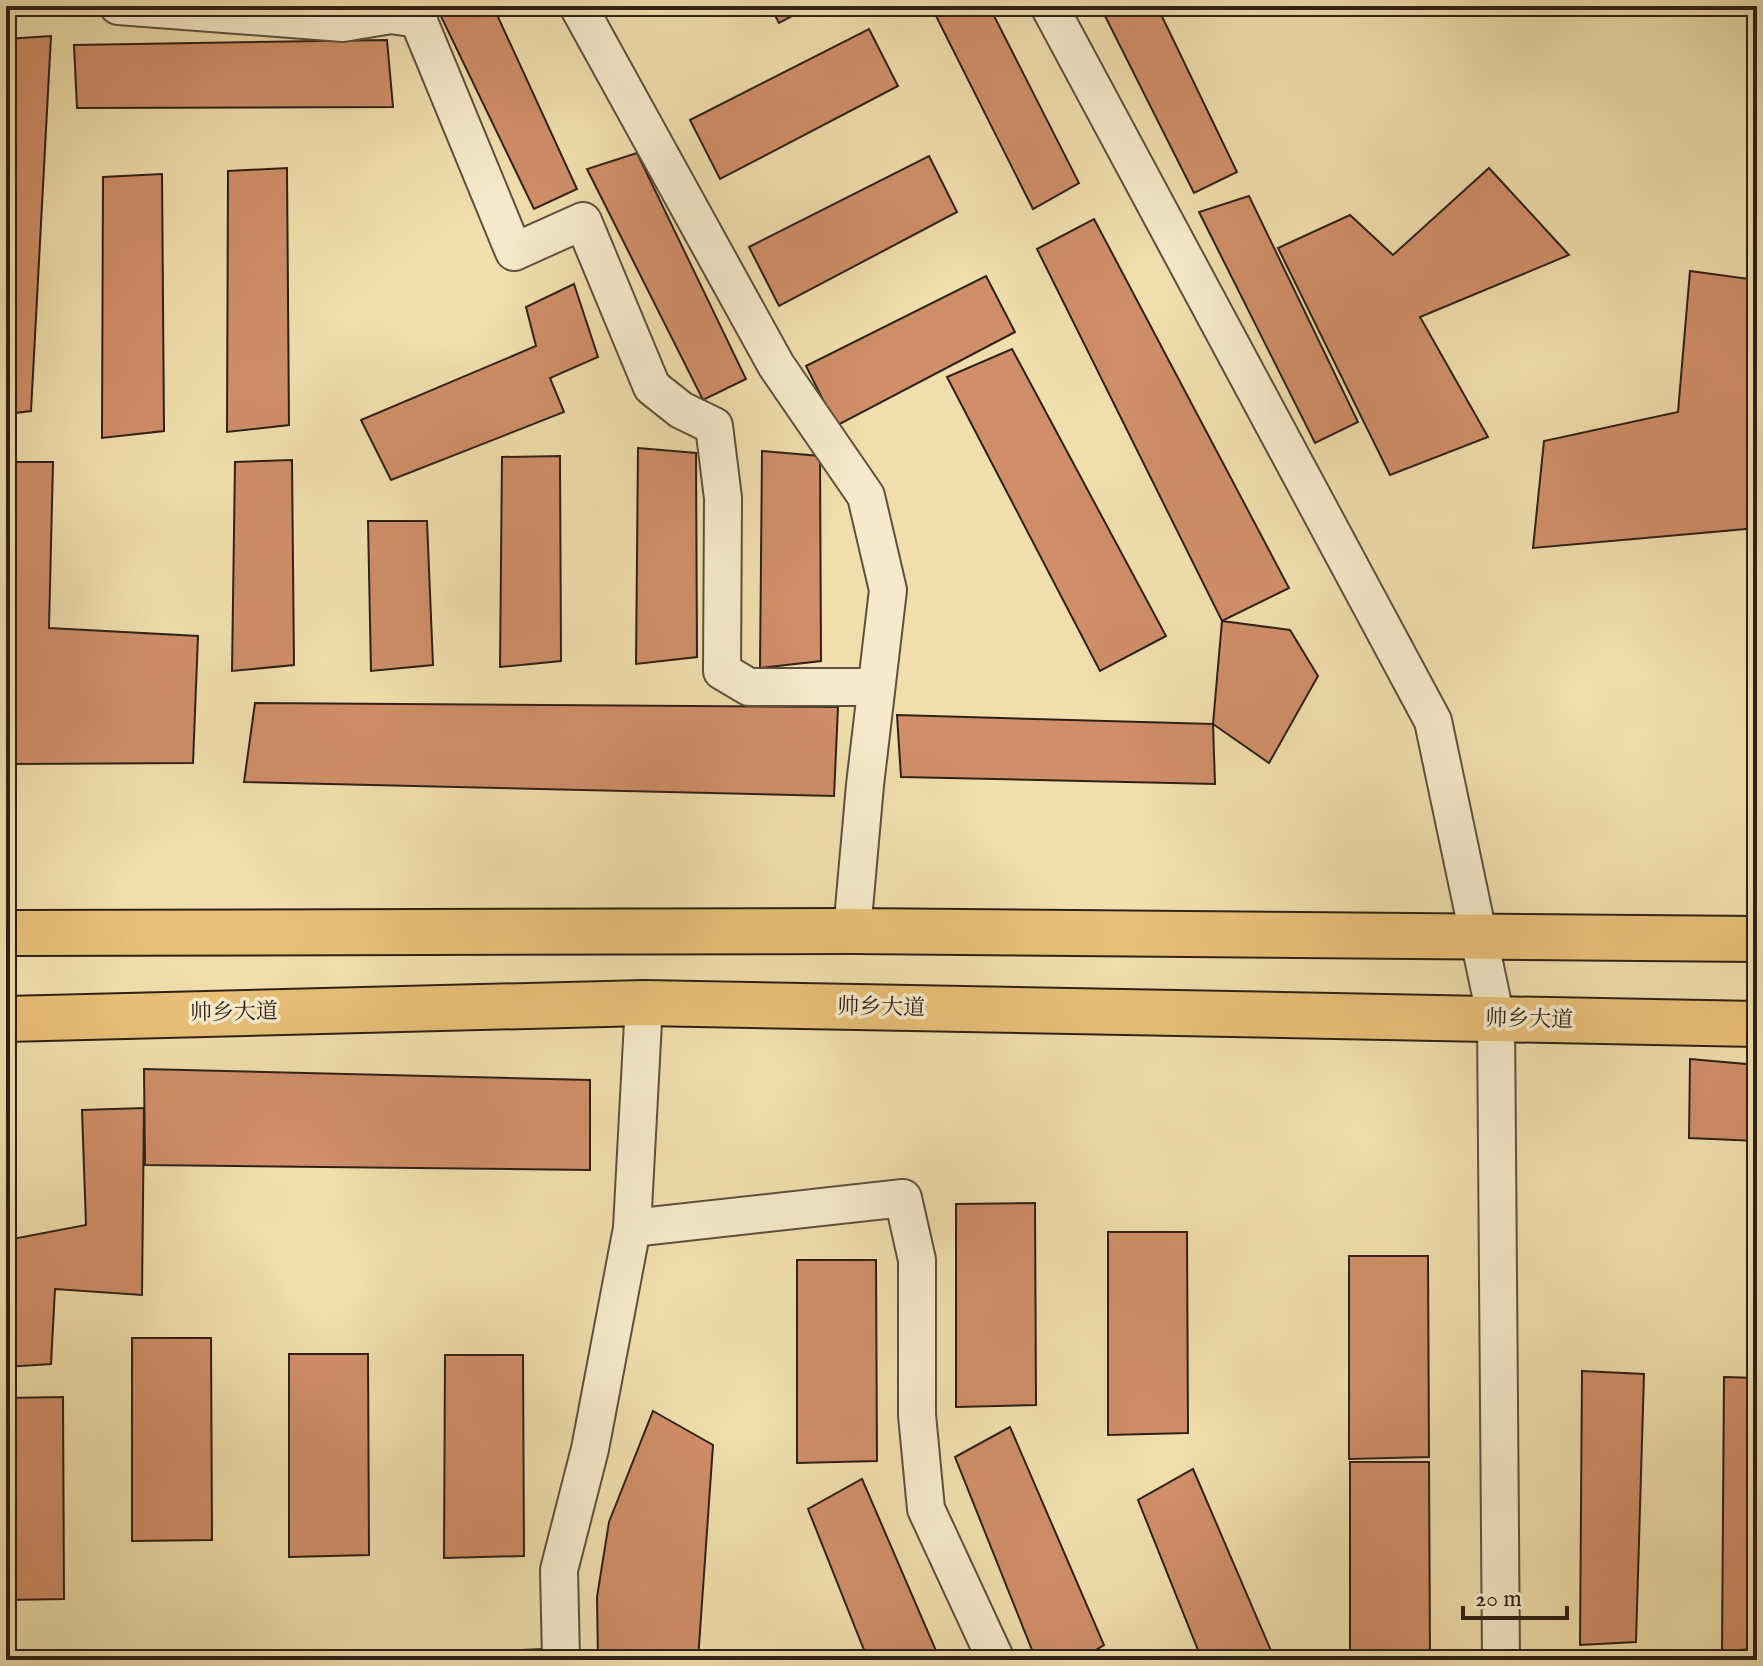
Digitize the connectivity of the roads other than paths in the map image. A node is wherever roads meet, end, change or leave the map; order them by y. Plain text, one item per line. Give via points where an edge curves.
1 (118, 6) edge
2 (578, 6) edge
3 (1049, 6) edge
4 (876, 687) junction
5 (852, 931) junction
6 (6, 933) edge
7 (1479, 936) junction
8 (1757, 939) edge
9 (644, 1003) junction
10 (6, 1019) edge
11 (1496, 1019) junction
12 (1757, 1024) edge
13 (632, 1228) junction
14 (561, 1660) edge
15 (996, 1660) edge
16 (1501, 1660) edge

1 - 4 street via 343,23 391,15 418,19 514,252 583,221 652,387 681,410 714,426 723,498 722,671 749,687
2 - 4 street via 776,365 866,496 888,590
3 - 7 street via 1433,721
4 - 5 street
5 - 6 main road
5 - 7 main road
7 - 8 main road
7 - 11 street
9 - 10 main road, 帅乡大道
9 - 11 main road, 帅乡大道
9 - 13 street
11 - 12 main road, 帅乡大道
11 - 16 street
13 - 14 street via 590,1449 559,1570
13 - 15 street via 903,1198 917,1260 917,1415 926,1509

